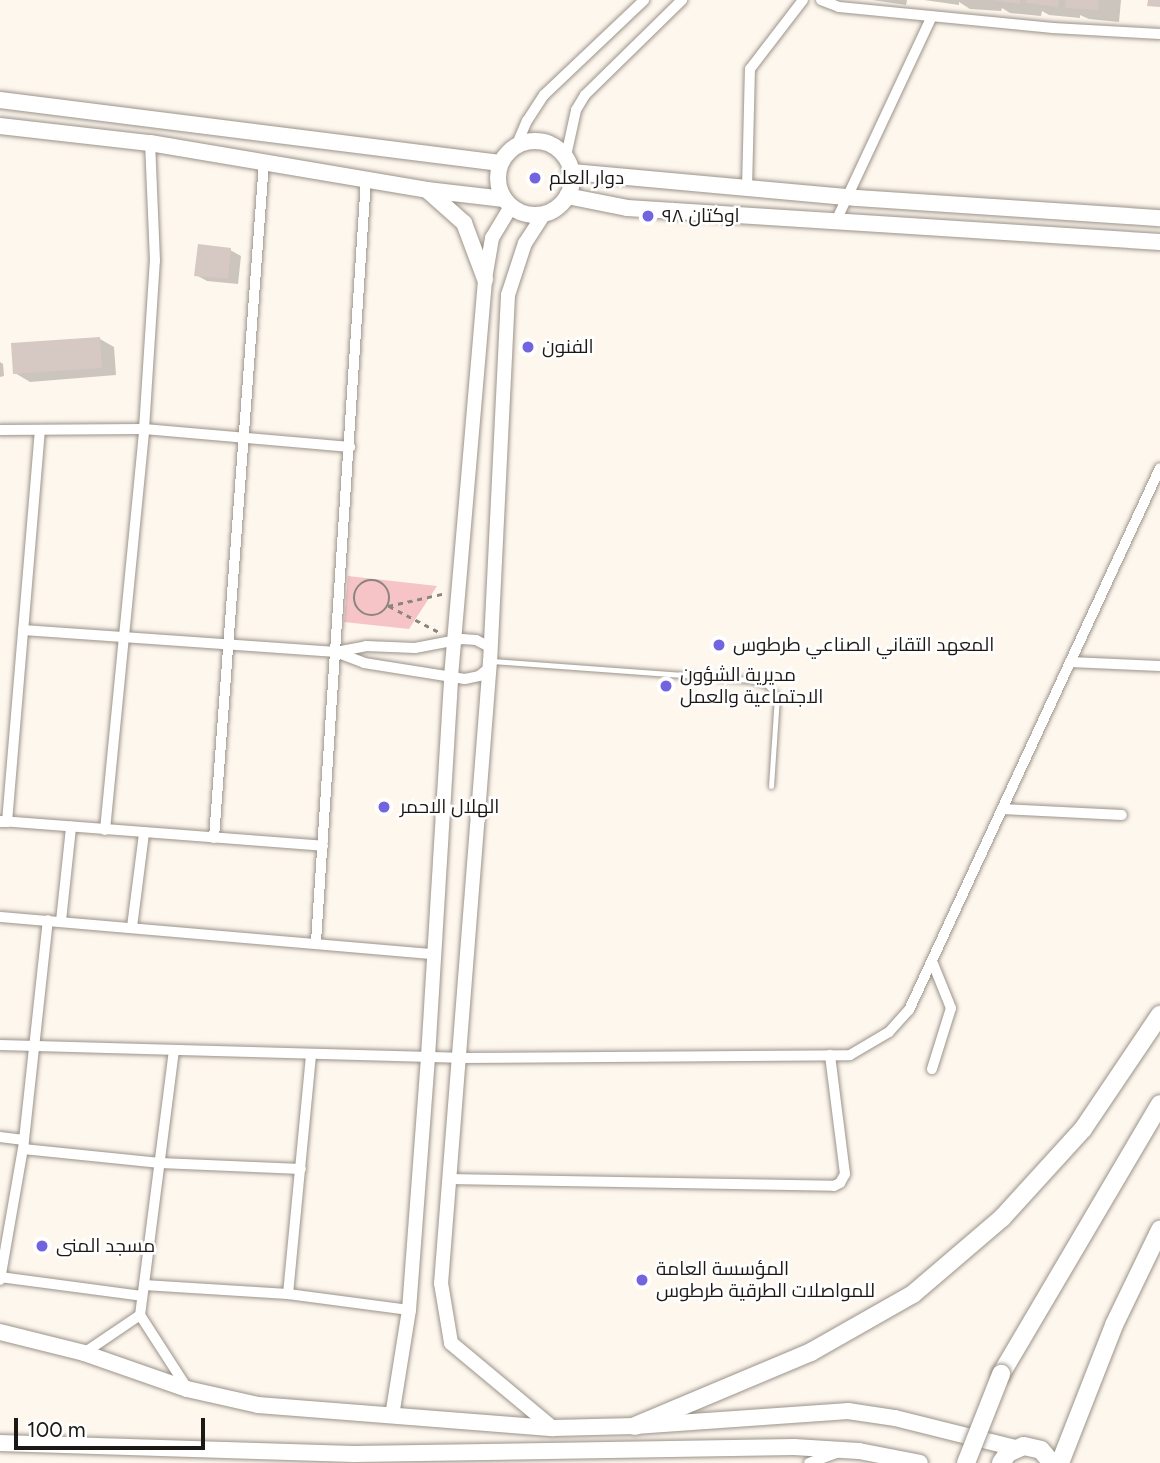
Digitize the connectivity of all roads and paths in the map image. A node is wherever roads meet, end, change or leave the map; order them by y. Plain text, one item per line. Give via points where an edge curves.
1 (644, 0) edge
2 (682, 0) edge
3 (803, 0) edge
4 (821, 0) edge
5 (932, 16) junction
6 (1160, 34) edge
7 (0, 100) edge
8 (0, 126) edge
9 (150, 143) junction
10 (517, 144) junction
11 (566, 156) junction
12 (264, 162) junction
13 (500, 163) junction
14 (572, 172) junction
15 (366, 179) junction
16 (747, 189) junction
17 (427, 190) junction
18 (567, 196) junction
19 (847, 197) junction
20 (508, 203) junction
21 (544, 214) junction
22 (1160, 218) edge
23 (836, 221) junction
24 (1160, 242) edge
25 (485, 279) junction
26 (144, 429) junction
27 (0, 430) edge
28 (40, 431) junction
29 (244, 438) junction
30 (349, 447) junction
31 (1160, 468) edge
32 (459, 590) junction
33 (388, 606) junction
34 (23, 630) junction
35 (124, 637) junction
36 (454, 640) junction
37 (228, 645) junction
38 (336, 652) junction
39 (490, 659) junction
40 (1070, 662) junction
41 (1160, 666) edge
42 (451, 677) junction
43 (771, 786) dead end
44 (1002, 809) junction
45 (1122, 816) dead end
46 (2, 821) edge
47 (71, 827) junction
48 (105, 830) junction
49 (144, 833) junction
50 (214, 838) junction
51 (323, 846) junction
52 (0, 917) edge
53 (48, 920) junction
54 (61, 921) junction
55 (132, 927) junction
56 (316, 942) junction
57 (434, 954) junction
58 (932, 961) junction
59 (1160, 1016) edge
60 (0, 1045) edge
61 (36, 1046) junction
62 (173, 1050) junction
63 (311, 1054) junction
64 (830, 1055) junction
65 (428, 1057) junction
66 (458, 1058) junction
67 (932, 1069) dead end
68 (1160, 1104) edge
69 (0, 1137) edge
70 (23, 1145) junction
71 (160, 1163) junction
72 (301, 1169) junction
73 (448, 1179) junction
74 (1160, 1230) edge
75 (0, 1279) edge
76 (143, 1290) junction
77 (288, 1294) junction
78 (409, 1310) junction
79 (139, 1315) junction
80 (0, 1332) edge
81 (84, 1353) junction
82 (187, 1389) junction
83 (392, 1416) junction
84 (635, 1426) junction
85 (553, 1428) junction
86 (0, 1443) edge
87 (1015, 1448) junction
88 (842, 1451) junction
89 (354, 1454) junction
90 (378, 1463) edge
91 (809, 1463) edge
92 (920, 1463) edge
93 (965, 1463) edge
94 (1001, 1463) edge
95 (1052, 1463) edge
96 (1060, 1463) edge

1 - 10 street via 544,95
2 - 11 street via 585,95 576,110
3 - 16 street via 750,69
4 - 5 street via 839,7
5 - 6 street
5 - 19 street
7 - 13 main road
8 - 9 main road
9 - 12 main road
9 - 26 street via 155,261
10 - 11 main road via 549,143
10 - 13 main road
11 - 14 main road
12 - 15 main road
12 - 29 street
13 - 20 main road via 498,181
14 - 16 main road
14 - 18 main road
15 - 17 main road
15 - 30 street
16 - 19 main road
17 - 20 main road
17 - 25 main road via 464,223
18 - 21 main road
18 - 23 main road via 627,208
19 - 22 main road
19 - 23 street
20 - 21 main road via 522,213
20 - 25 street via 492,238
21 - 39 street via 525,243 508,295
23 - 24 main road
25 - 32 street
26 - 28 street
26 - 29 street
26 - 35 street
27 - 28 street
28 - 34 street
29 - 30 street
29 - 37 street
30 - 38 street
31 - 40 street
32 - 33 path
32 - 36 street
33 - 33 path via 390,594 379,581 362,583 355,592 355,604 368,615 380,614
33 - 36 path
34 - 35 street
34 - 46 street
35 - 37 street
35 - 48 street
36 - 38 street via 415,648 366,646
36 - 39 street via 476,640
36 - 42 street
37 - 38 street
37 - 50 street
38 - 42 street via 364,663
38 - 51 street
39 - 42 street via 472,678
39 - 43 lane via 767,685 777,696
39 - 66 street
40 - 41 street
40 - 44 street
42 - 57 street
44 - 45 street
44 - 58 street
46 - 47 street
47 - 48 street
47 - 54 street
48 - 49 street
49 - 50 street
49 - 55 street
50 - 51 street
51 - 56 street
52 - 53 street
53 - 54 street
53 - 61 street
54 - 55 street
55 - 56 street
56 - 57 street
57 - 65 street
58 - 64 street via 909,1010 888,1032 850,1055
58 - 67 street via 951,1008
59 - 84 highway via 1083,1129 1002,1218 913,1294 811,1352
60 - 61 street
61 - 62 street
61 - 70 street
62 - 63 street
62 - 71 street
63 - 65 street
63 - 72 street
64 - 66 street
64 - 73 street via 845,1174 834,1186
65 - 66 street
65 - 78 street
66 - 73 street
68 - 93 highway, bridge via 1001,1374
69 - 70 street
70 - 71 street
70 - 75 street
71 - 72 street
71 - 76 street
72 - 77 street
73 - 85 street via 441,1283 451,1343
74 - 96 highway via 1114,1325
75 - 76 street
76 - 77 street
76 - 79 street
77 - 78 street
78 - 83 street
79 - 81 street
79 - 82 street
80 - 81 main road
81 - 82 main road
82 - 83 main road via 258,1405
83 - 85 main road
84 - 85 main road
84 - 87 main road via 848,1411
86 - 89 main road
87 - 94 highway
87 - 95 highway via 1033,1446
88 - 89 main road via 794,1447
88 - 91 street
88 - 92 main road
89 - 90 street

